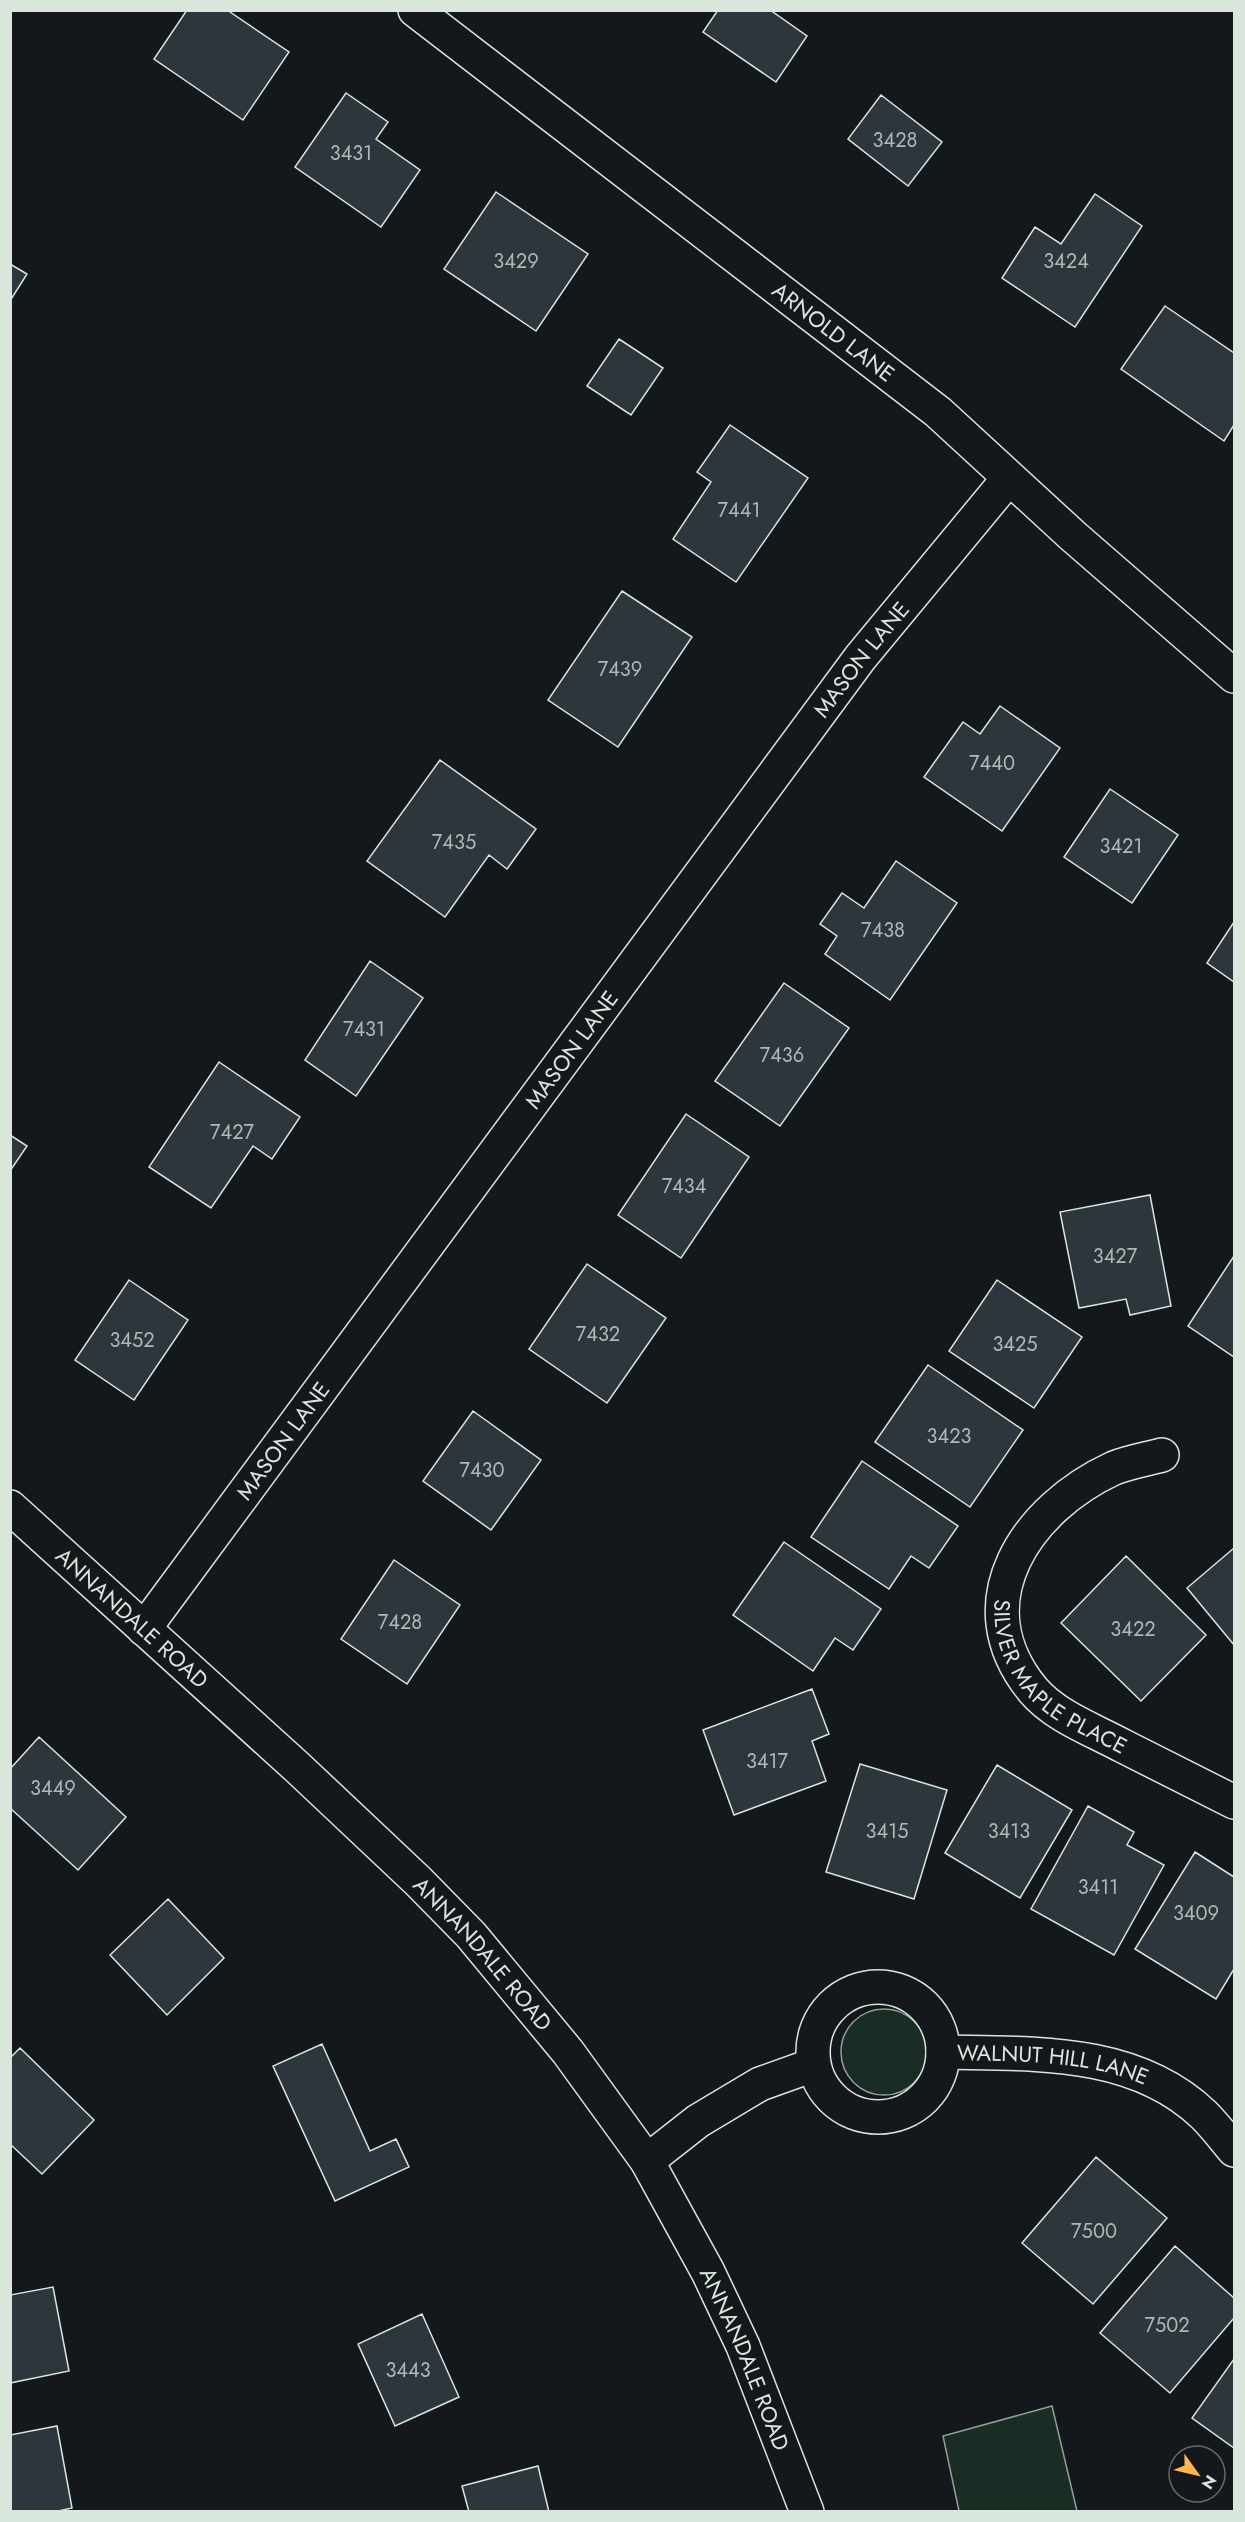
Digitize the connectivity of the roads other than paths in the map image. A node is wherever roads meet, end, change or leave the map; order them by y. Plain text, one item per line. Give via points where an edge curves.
1 (415, 10) edge
2 (1009, 478) junction
3 (1234, 676) edge
4 (1162, 1455) dead end
5 (10, 1507) edge
6 (144, 1629) junction
7 (1234, 1802) edge
8 (943, 2052) junction
9 (813, 2065) junction
10 (1234, 2150) edge
11 (647, 2161) junction
12 (807, 2511) edge

1 - 2 street, ARNOLD LANE via 938,412
2 - 3 street, ARNOLD LANE
2 - 6 street, MASON LANE via 860,658
4 - 7 street, SILVER MAPLE PLACE via 1115,1468 1076,1490 1040,1521 1012,1559 1004,1589 1004,1624 1012,1655 1033,1689 1061,1714
5 - 6 street, ANNANDALE ROAD
6 - 11 street, ANNANDALE ROAD via 315,1783 471,1935 568,2052
8 - 9 street, WALNUT HILL LANE via 937,2082 920,2103 897,2115 872,2118 845,2110 825,2093
8 - 9 street via 939,2028 923,2005 900,1990 874,1986 845,1995 826,2011 814,2033
8 - 10 street, WALNUT HILL LANE via 1051,2054 1108,2063 1158,2083 1203,2114
9 - 11 street via 760,2084 698,2121
11 - 12 street, ANNANDALE ROAD via 744,2346

